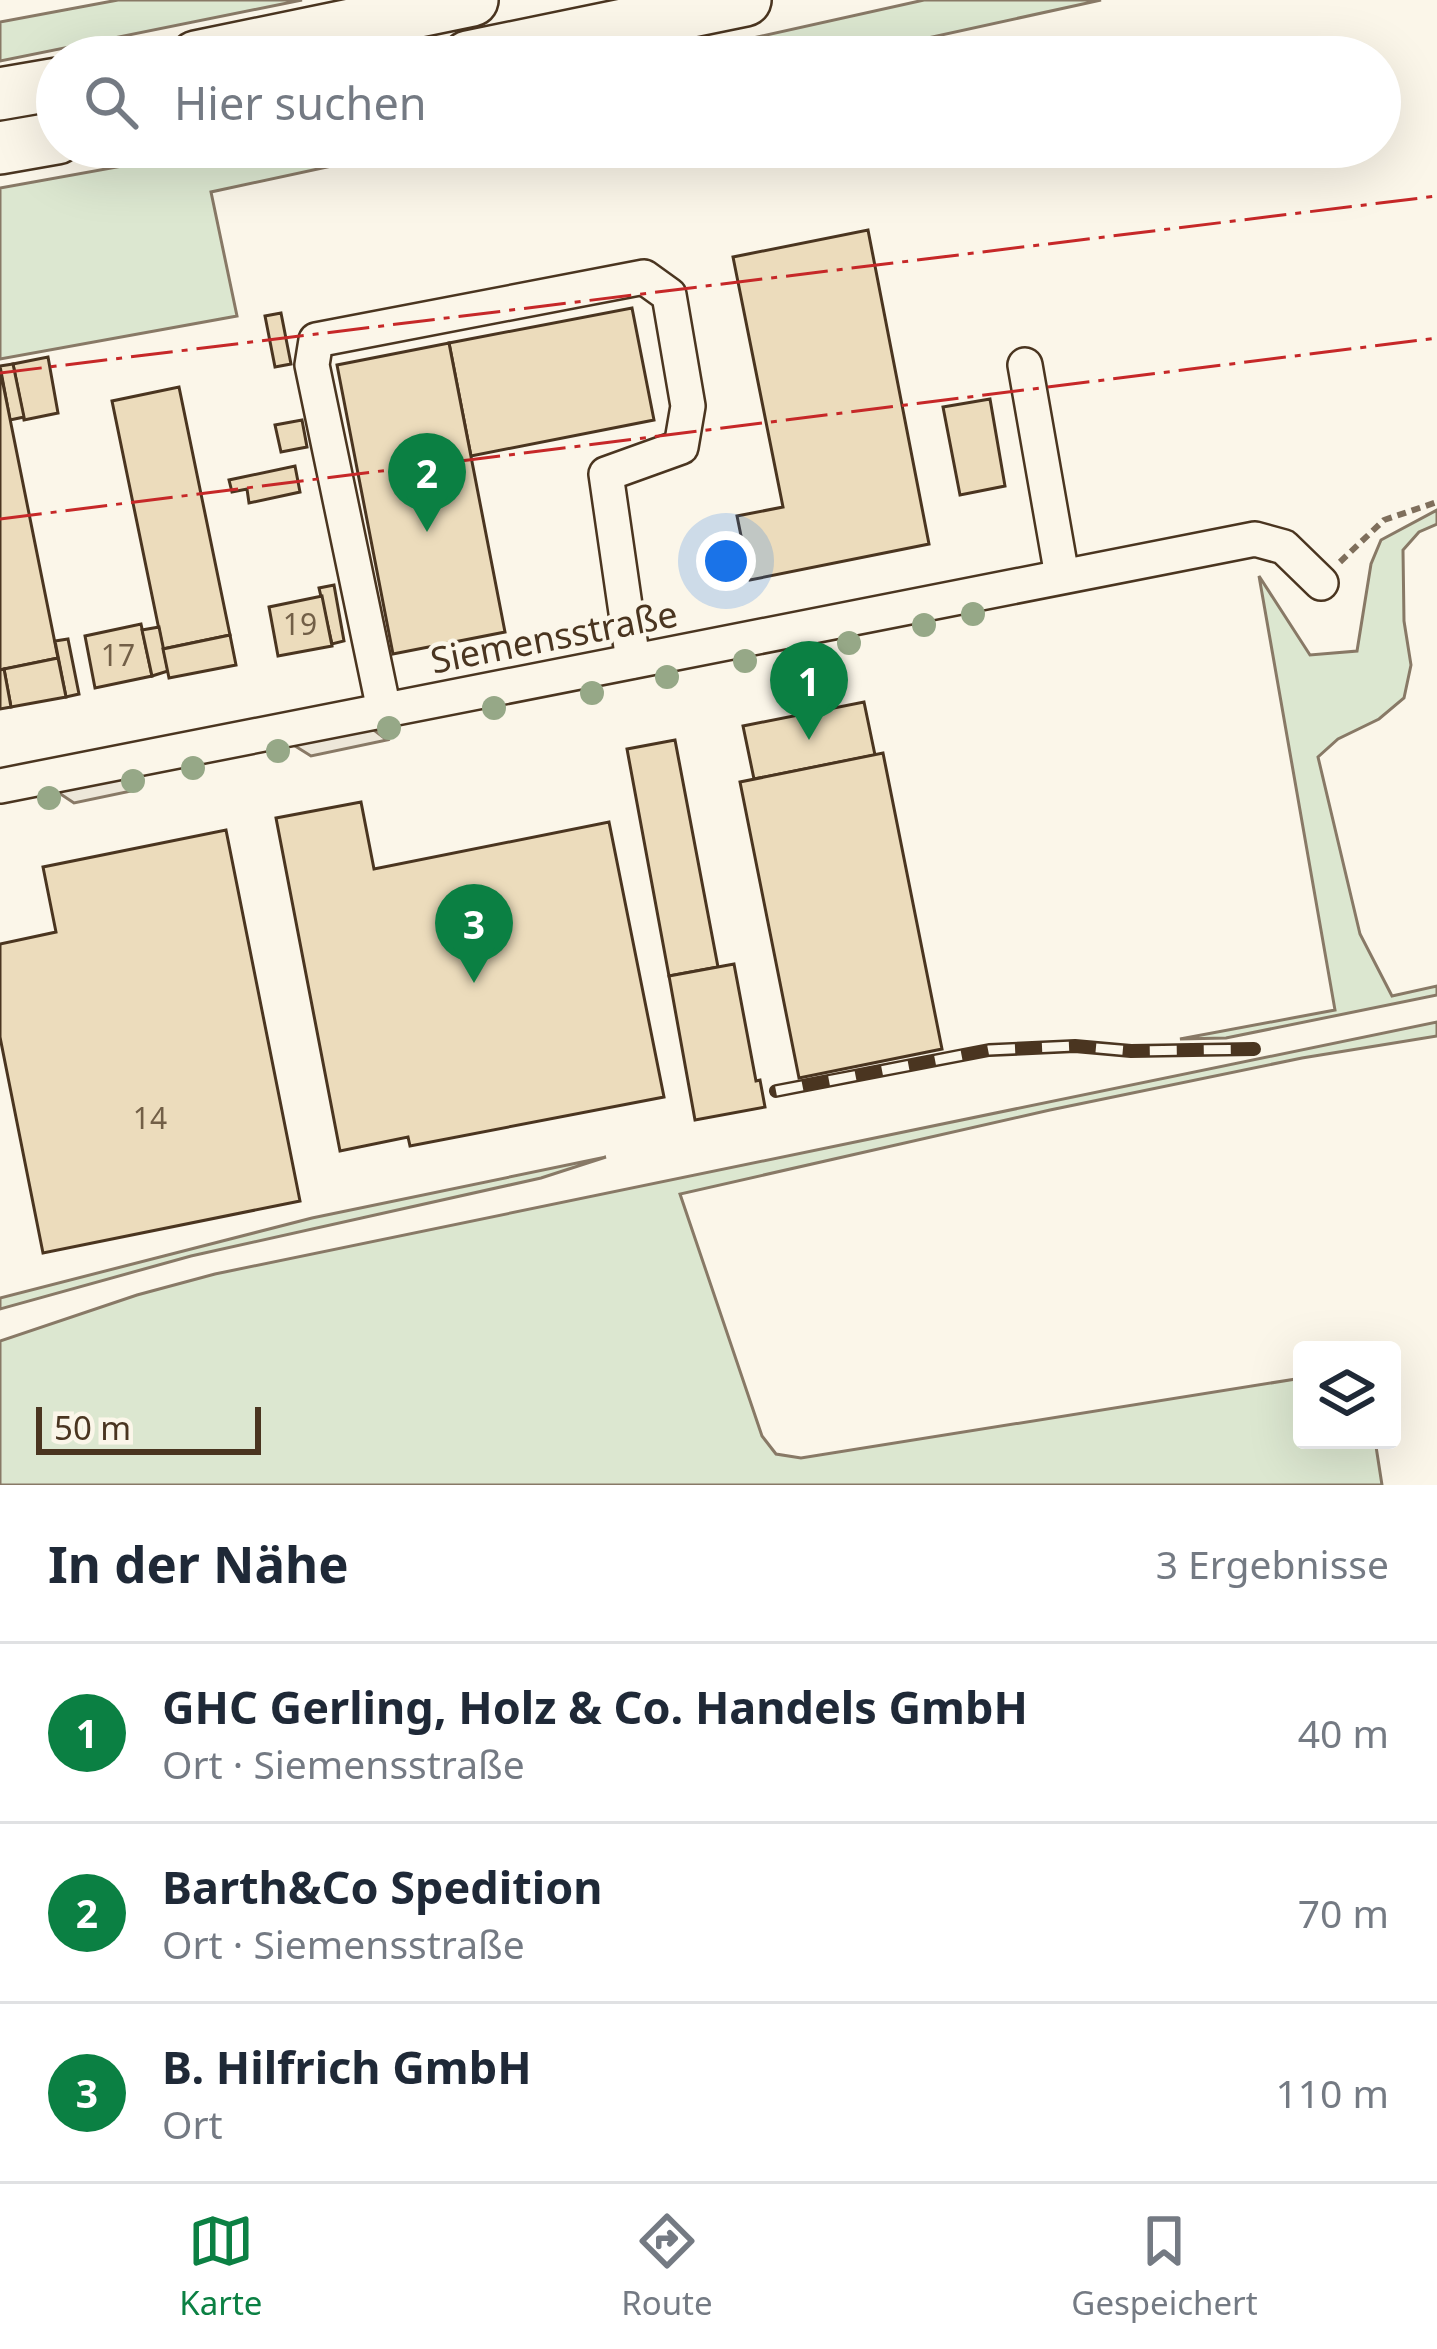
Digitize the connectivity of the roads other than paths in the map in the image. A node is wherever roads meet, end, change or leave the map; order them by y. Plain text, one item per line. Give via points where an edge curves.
1 (472, 0) edge
2 (745, 0) edge
3 (298, 36) edge
4 (570, 36) edge
5 (36, 88) edge
6 (0, 94) edge
7 (36, 142) edge
8 (0, 148) edge
9 (1025, 365) dead end
10 (1062, 576) junction
11 (1322, 583) road end
12 (633, 661) junction
13 (384, 710) junction
14 (0, 785) edge

1 - 3 highway
2 - 4 highway
5 - 6 highway
7 - 8 highway
9 - 10 street
10 - 11 street, Siemensstraße via 1256,539 1284,547
10 - 12 street, Siemensstraße
12 - 13 street, Siemensstraße
12 - 13 street via 606,474 682,447 688,406 669,295 644,277 316,340 312,364
13 - 14 street, Siemensstraße

